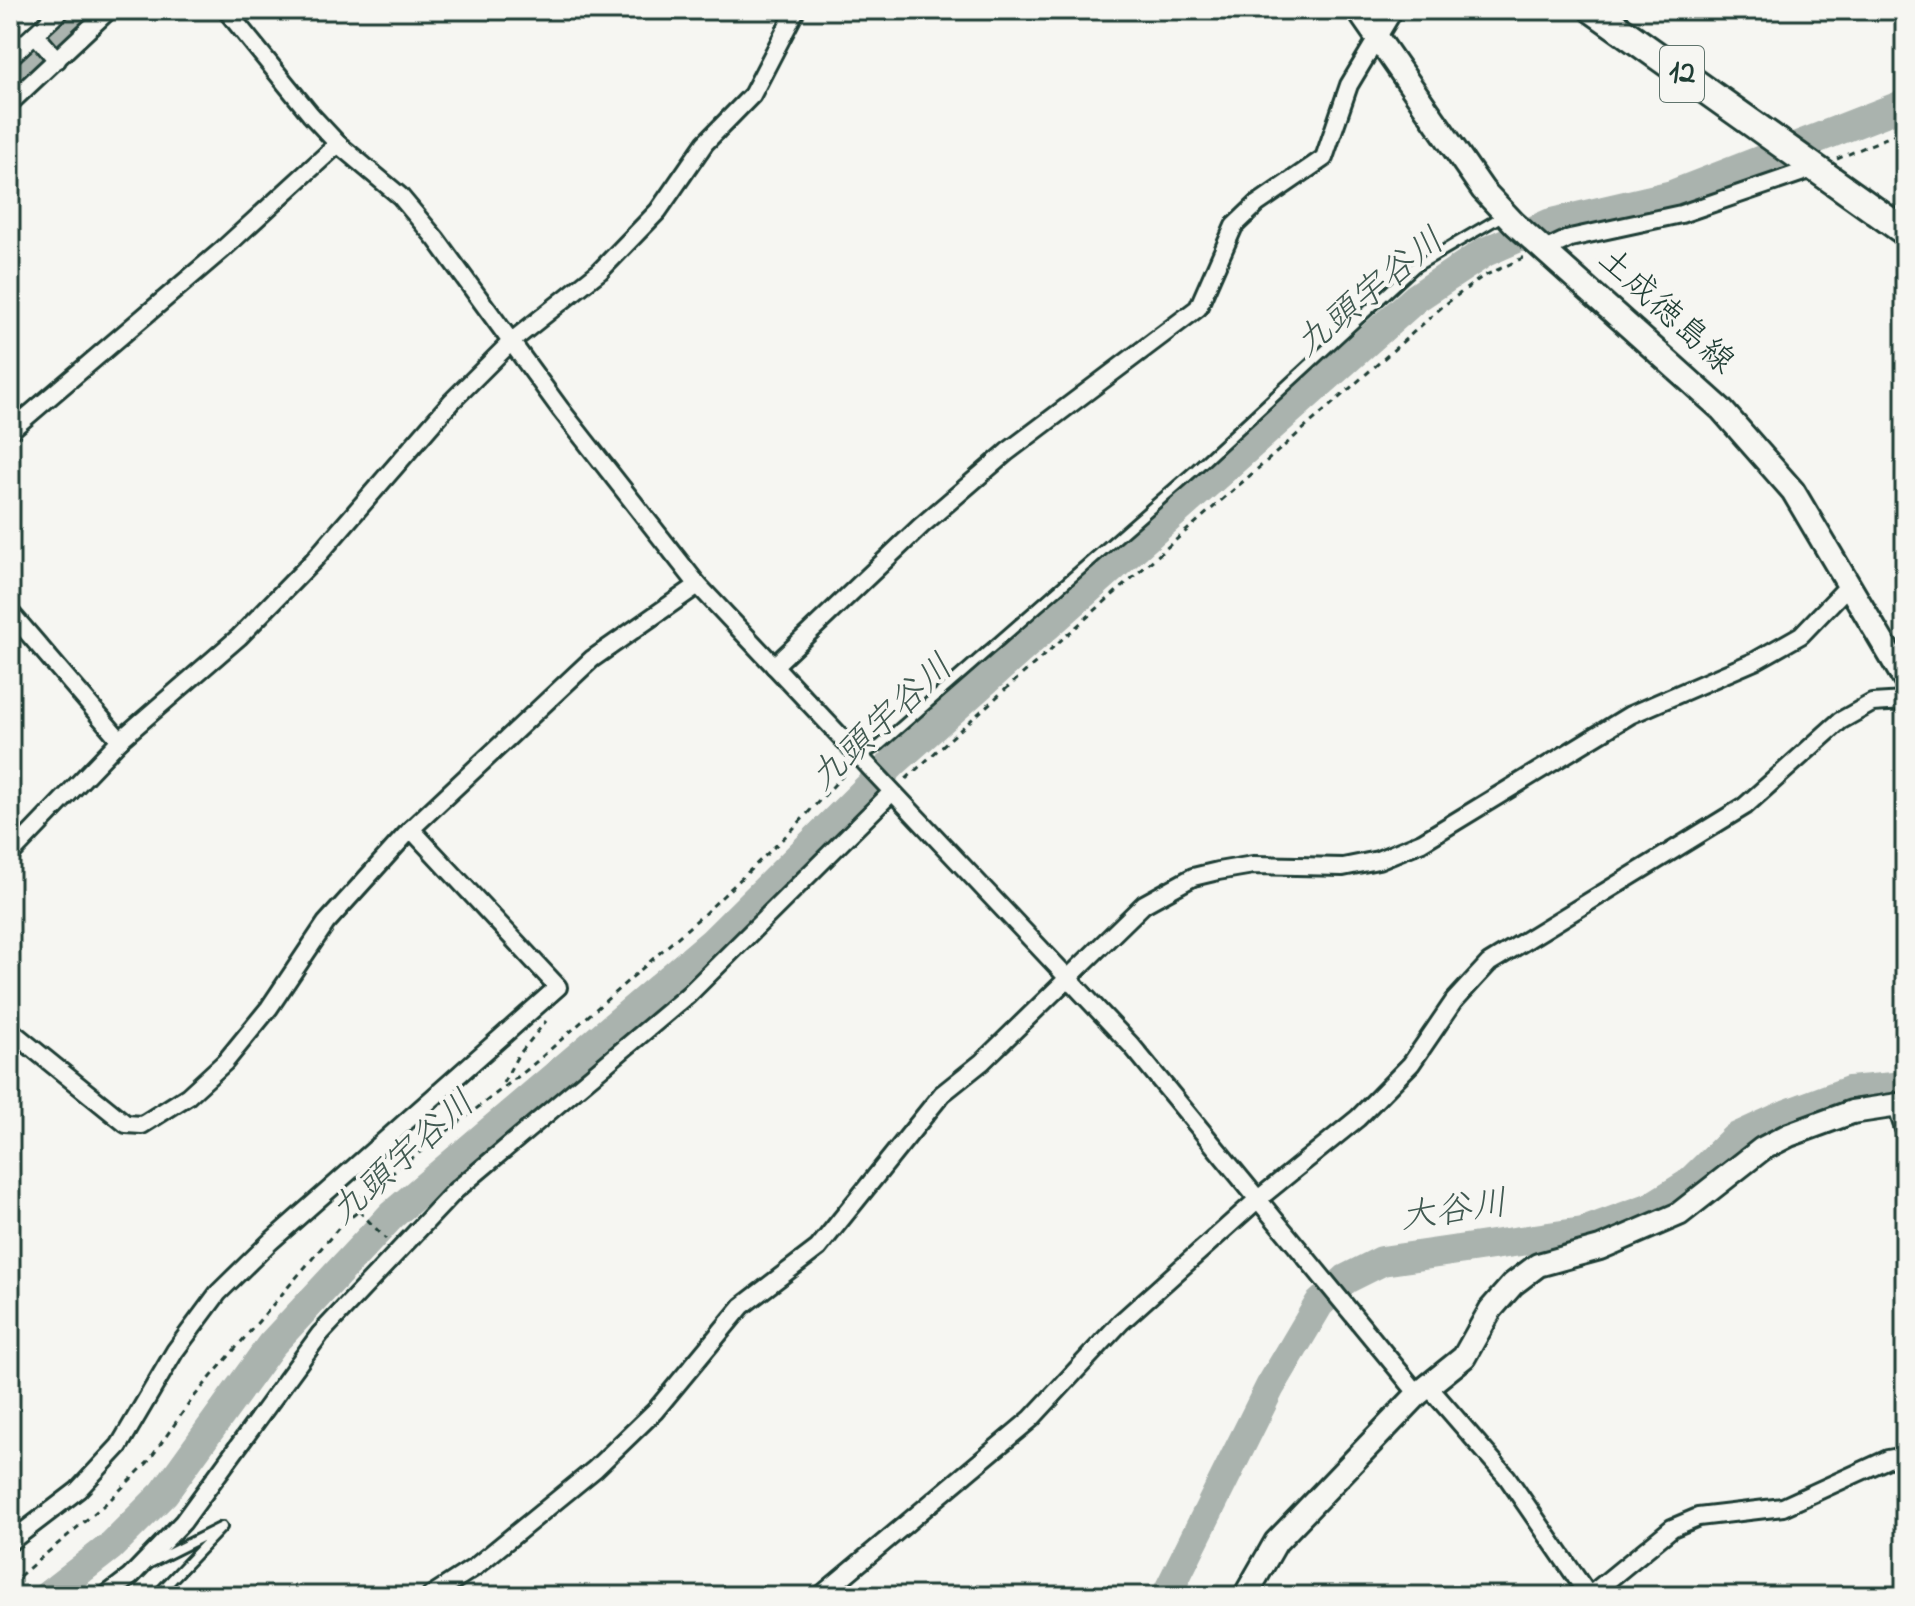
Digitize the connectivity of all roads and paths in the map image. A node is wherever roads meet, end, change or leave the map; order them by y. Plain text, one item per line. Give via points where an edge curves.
1 (61, 10) edge
2 (109, 10) edge
3 (226, 10) edge
4 (796, 10) edge
5 (1358, 10) edge
6 (1394, 10) edge
7 (1593, 10) edge
8 (1379, 36) junction
9 (37, 37) junction
10 (10, 57) edge
11 (55, 57) junction
12 (10, 103) edge
13 (1905, 130) edge
14 (338, 144) junction
15 (1810, 165) junction
16 (1510, 219) junction
17 (1905, 232) edge
18 (1542, 248) junction
19 (512, 341) junction
20 (10, 431) edge
21 (1850, 584) junction
22 (698, 585) junction
23 (10, 612) edge
24 (774, 666) junction
25 (1905, 680) edge
26 (1905, 701) edge
27 (120, 740) junction
28 (862, 759) junction
29 (890, 791) junction
30 (411, 829) junction
31 (10, 855) edge
32 (1066, 978) junction
33 (549, 1017) dead end
34 (10, 1030) edge
35 (502, 1086) junction
36 (1900, 1104) edge
37 (1905, 1132) edge
38 (1257, 1200) junction
39 (361, 1213) junction
40 (391, 1245) dead end
41 (1423, 1390) junction
42 (1905, 1456) edge
43 (10, 1542) edge
44 (139, 1568) junction
45 (10, 1584) edge
46 (105, 1596) edge
47 (156, 1596) edge
48 (430, 1596) edge
49 (820, 1596) edge
50 (1245, 1596) edge
51 (1589, 1596) edge

1 - 9 street
2 - 11 street
3 - 14 street
4 - 19 street via 752,95 705,143 658,211 600,271
5 - 8 main road, 土成徳島線
6 - 8 street
7 - 15 main road, 12
8 - 16 main road, 土成徳島線 via 1483,190
8 - 24 street via 1339,107 1324,158 1234,226 1198,308 1007,452
9 - 10 street
9 - 11 street
11 - 12 street
13 - 15 path
14 - 19 street via 400,196
14 - 20 street
15 - 17 main road, 12
15 - 18 street via 1681,214
16 - 18 main road, 土成徳島線
16 - 28 lane via 1415,267 1196,469
18 - 21 main road, 土成徳島線 via 1721,409 1765,457 1793,491
18 - 29 path via 1482,277 1443,306
19 - 22 street
19 - 27 street via 239,637
21 - 25 main road, 土成徳島線
21 - 32 street via 1801,635 1755,661 1630,715 1422,842 1343,867 1253,865 1193,877 1144,904
22 - 24 street
22 - 30 street via 592,659
23 - 27 street
24 - 28 street
26 - 38 street via 1872,703 1840,721 1745,806 1489,963 1454,1001 1411,1064 1358,1118
27 - 31 street
28 - 29 street
28 - 35 path via 704,914
29 - 32 street
29 - 44 street via 688,995 435,1211 320,1334 183,1522
30 - 34 street via 326,923 225,1062 188,1096 142,1125 126,1124
30 - 43 street via 558,987 218,1293 175,1351 119,1446 78,1490
32 - 38 street via 1132,1046
32 - 48 street via 942,1094 818,1248 742,1306 645,1421 559,1500
33 - 35 path
35 - 39 path via 360,1198
36 - 37 street
36 - 41 main road via 1852,1112 1789,1135 1762,1149 1679,1214 1600,1248 1538,1265 1491,1309 1464,1357
38 - 41 street via 1339,1302
38 - 49 street via 1121,1322 1031,1419
39 - 40 path
39 - 45 path via 342,1224 203,1386 148,1462
41 - 50 main road via 1276,1542
41 - 51 street via 1507,1477
42 - 51 street via 1783,1507 1698,1517 1672,1528
44 - 46 street
44 - 47 lane via 222,1527

